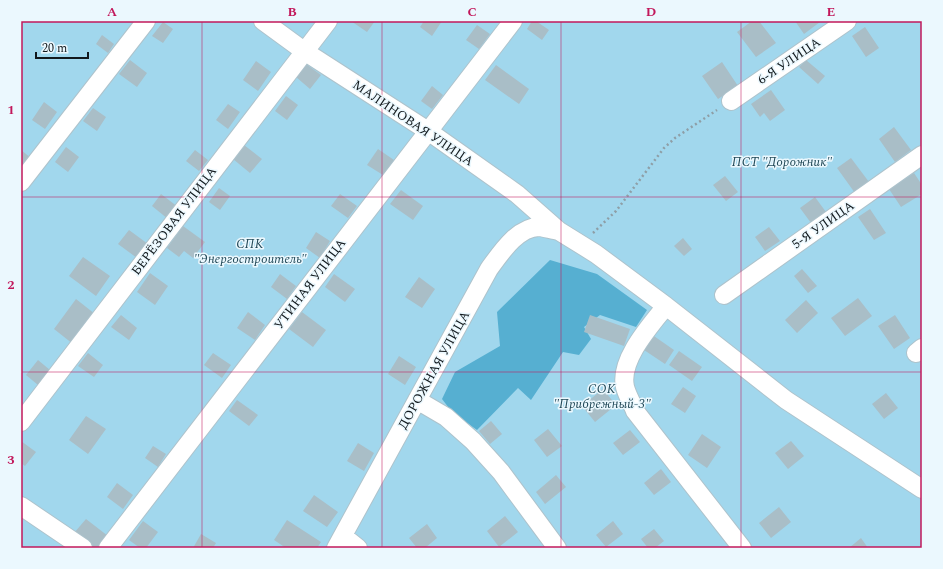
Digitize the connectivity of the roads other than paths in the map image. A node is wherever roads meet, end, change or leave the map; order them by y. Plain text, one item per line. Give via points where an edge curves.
1 (146, 21) edge
2 (263, 21) edge
3 (328, 21) edge
4 (513, 21) edge
5 (847, 21) edge
6 (304, 51) junction
7 (731, 101) road end
8 (428, 131) junction
9 (922, 155) edge
10 (21, 182) edge
11 (559, 231) junction
12 (724, 295) dead end
13 (666, 306) junction
14 (417, 400) junction
15 (21, 422) edge
16 (922, 490) edge
17 (21, 506) edge
18 (339, 542) edge
19 (83, 548) edge
20 (108, 548) edge
21 (358, 548) edge
22 (557, 548) edge
23 (742, 548) edge

1 - 10 street
2 - 6 street, МАЛИНОВАЯ УЛИЦА
3 - 6 street, БЕРЁЗОВАЯ УЛИЦА
4 - 8 street, УТИНАЯ УЛИЦА
5 - 7 street, 6-Я УЛИЦА
6 - 8 street, МАЛИНОВАЯ УЛИЦА
6 - 15 street, БЕРЁЗОВАЯ УЛИЦА
8 - 11 street, МАЛИНОВАЯ УЛИЦА via 517,194
8 - 20 street, УТИНАЯ УЛИЦА
9 - 12 street, 5-Я УЛИЦА
11 - 13 street via 596,254
11 - 14 street, ДОРОЖНАЯ УЛИЦА via 539,227 526,231 513,239 502,251 489,269
13 - 16 street via 786,400
13 - 23 street via 643,335 625,367 625,387 635,411
14 - 18 street, ДОРОЖНАЯ УЛИЦА
14 - 22 street via 446,417 473,441 501,472
17 - 19 street
18 - 21 street

